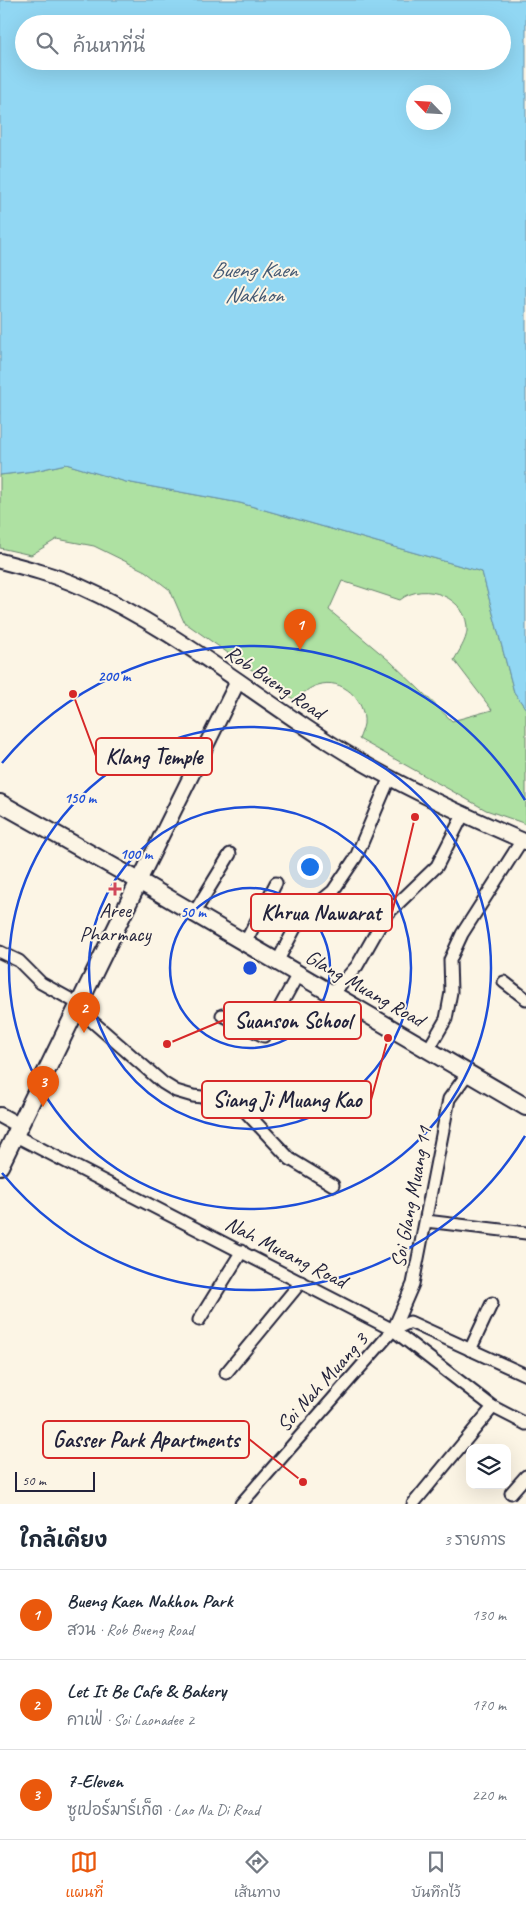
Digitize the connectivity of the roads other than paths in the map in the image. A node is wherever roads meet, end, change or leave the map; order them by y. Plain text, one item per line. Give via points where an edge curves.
1 (0, 561) edge
2 (238, 681) junction
3 (390, 777) junction
4 (0, 802) edge
5 (464, 814) junction
6 (524, 841) edge
7 (230, 854) dead end
8 (139, 881) junction
9 (276, 883) dead end
10 (194, 913) junction
11 (245, 943) junction
12 (0, 952) edge
13 (277, 962) junction
14 (298, 974) junction
15 (504, 982) dead end
16 (332, 994) junction
17 (526, 999) edge
18 (78, 1006) junction
19 (222, 1015) dead end
20 (428, 1050) junction
21 (468, 1073) junction
22 (526, 1107) edge
23 (0, 1115) edge
24 (18, 1131) junction
25 (0, 1166) edge
26 (333, 1185) dead end
27 (426, 1220) junction
28 (526, 1233) edge
29 (242, 1251) junction
30 (301, 1282) junction
31 (492, 1303) dead end
32 (199, 1320) dead end
33 (393, 1330) junction
34 (470, 1350) junction
35 (226, 1373) dead end
36 (526, 1375) edge
37 (492, 1407) junction
38 (526, 1424) edge
39 (526, 1476) edge
40 (511, 1493) dead end
41 (240, 1504) edge
42 (413, 1504) edge

1 - 2 street, Rob Bueng Road via 78,586 122,607
2 - 3 street, Rob Bueng Road via 331,743
2 - 8 street
3 - 5 street, Rob Bueng Road
3 - 13 street via 356,857 333,891 300,917
4 - 8 main road, Glang Muang Road
5 - 6 street, Rob Bueng Road
5 - 16 street via 437,866 386,915 357,966
6 - 20 street via 450,960 451,992 446,1019
7 - 10 street
8 - 10 main road, Glang Muang Road
8 - 18 main road
9 - 11 street
10 - 11 main road, Glang Muang Road
11 - 13 main road, Glang Muang Road
12 - 18 street via 19,961 42,983
13 - 14 main road, Glang Muang Road
14 - 16 main road, Glang Muang Road
14 - 19 street via 264,1036
15 - 17 street
16 - 20 main road, Glang Muang Road
18 - 24 main road
18 - 26 street via 163,1082 176,1091 228,1100 243,1109 290,1159
20 - 21 main road, Glang Muang Road
21 - 22 main road, Glang Muang Road
21 - 27 street, Soi Glang Muang 11 via 449,1099
23 - 24 street, Nah Mueang Road
24 - 25 main road
24 - 29 street, Nah Mueang Road
27 - 28 street
27 - 33 street, Soi Glang Muang 11 via 413,1284
29 - 30 street, Nah Mueang Road
29 - 32 street
30 - 33 street, Nah Mueang Road
30 - 35 street
31 - 34 street
33 - 34 street via 410,1322
33 - 37 street, Nah Mueang Road
33 - 41 street, Soi Nah Muang 3
34 - 36 street
37 - 38 street, Nah Mueang Road
37 - 42 street
39 - 40 street

